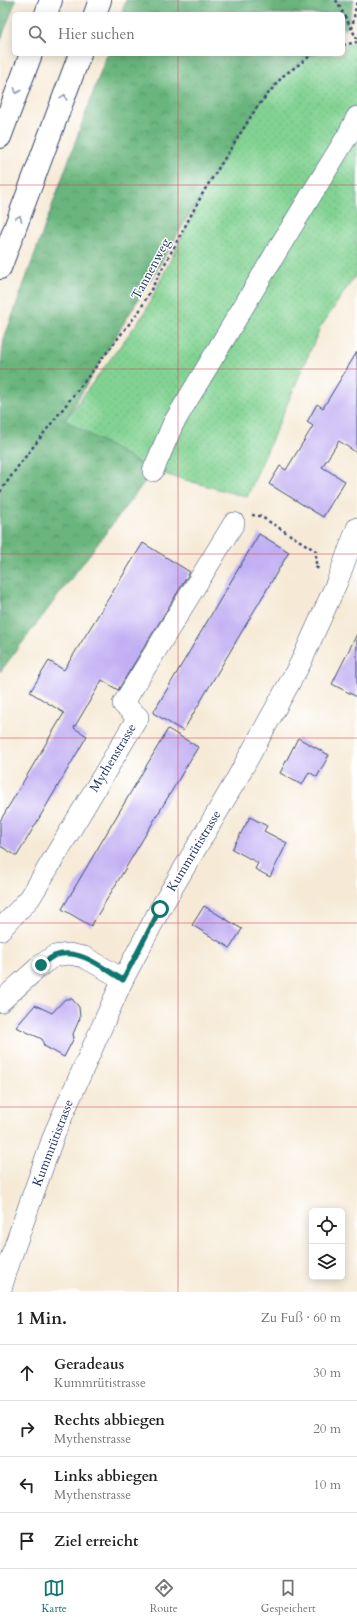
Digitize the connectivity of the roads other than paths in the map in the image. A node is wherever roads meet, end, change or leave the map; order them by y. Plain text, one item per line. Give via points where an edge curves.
1 (51, 0) edge
2 (100, 0) edge
3 (47, 12) edge
4 (96, 12) edge
5 (30, 56) edge
6 (79, 56) edge
7 (357, 117) edge
8 (0, 137) edge
9 (0, 268) edge
10 (153, 471) dead end
11 (234, 523) road end
12 (357, 528) edge
13 (0, 930) edge
14 (123, 980) junction
15 (0, 1002) edge
16 (0, 1292) edge

1 - 3 highway
2 - 4 highway
5 -> 8 highway
9 -> 6 highway
7 - 10 street via 173,424
11 - 13 street, Mythenstrasse via 123,704 138,717 30,898
12 - 14 street, Kummrütistrasse via 337,582 301,662 235,782 160,909
14 - 15 street via 84,957 69,954 54,956
14 - 16 street, Kummrütistrasse via 55,1132

